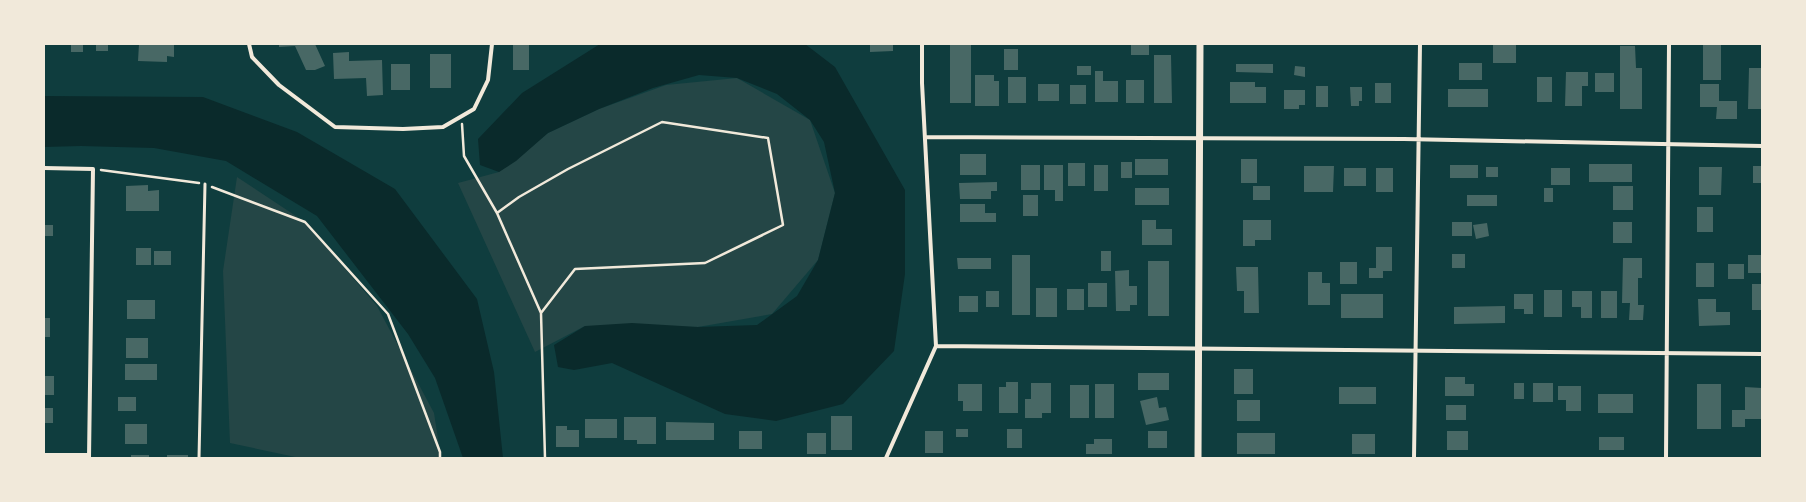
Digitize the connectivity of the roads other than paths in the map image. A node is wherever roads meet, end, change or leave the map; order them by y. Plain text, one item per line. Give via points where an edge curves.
1 (249, 44) edge
2 (492, 44) edge
3 (922, 44) edge
4 (1200, 44) edge
5 (1420, 44) edge
6 (1669, 44) edge
7 (925, 137) junction
8 (1200, 138) junction
9 (1420, 140) junction
10 (1668, 144) junction
11 (1762, 146) edge
12 (44, 168) edge
13 (205, 184) road end
14 (936, 346) junction
15 (1199, 349) junction
16 (1414, 351) junction
17 (1666, 353) junction
18 (1762, 354) edge
19 (44, 455) edge
20 (89, 456) edge
21 (199, 458) edge
22 (886, 458) edge
23 (1198, 458) edge
24 (1414, 458) edge
25 (1666, 458) edge

1 - 2 street via 252,57 279,85 336,127 403,129 443,127 474,109 488,80
3 - 7 street
4 - 8 street
5 - 9 street
6 - 10 street
7 - 8 street
7 - 14 street
8 - 9 street
8 - 15 street
9 - 10 street
9 - 16 street
10 - 11 street
10 - 17 street
12 - 20 street via 93,169
13 - 21 lane
14 - 15 street
14 - 22 street
15 - 16 street
15 - 23 street
16 - 17 street
16 - 24 street
17 - 18 street
17 - 25 street
19 - 20 street

